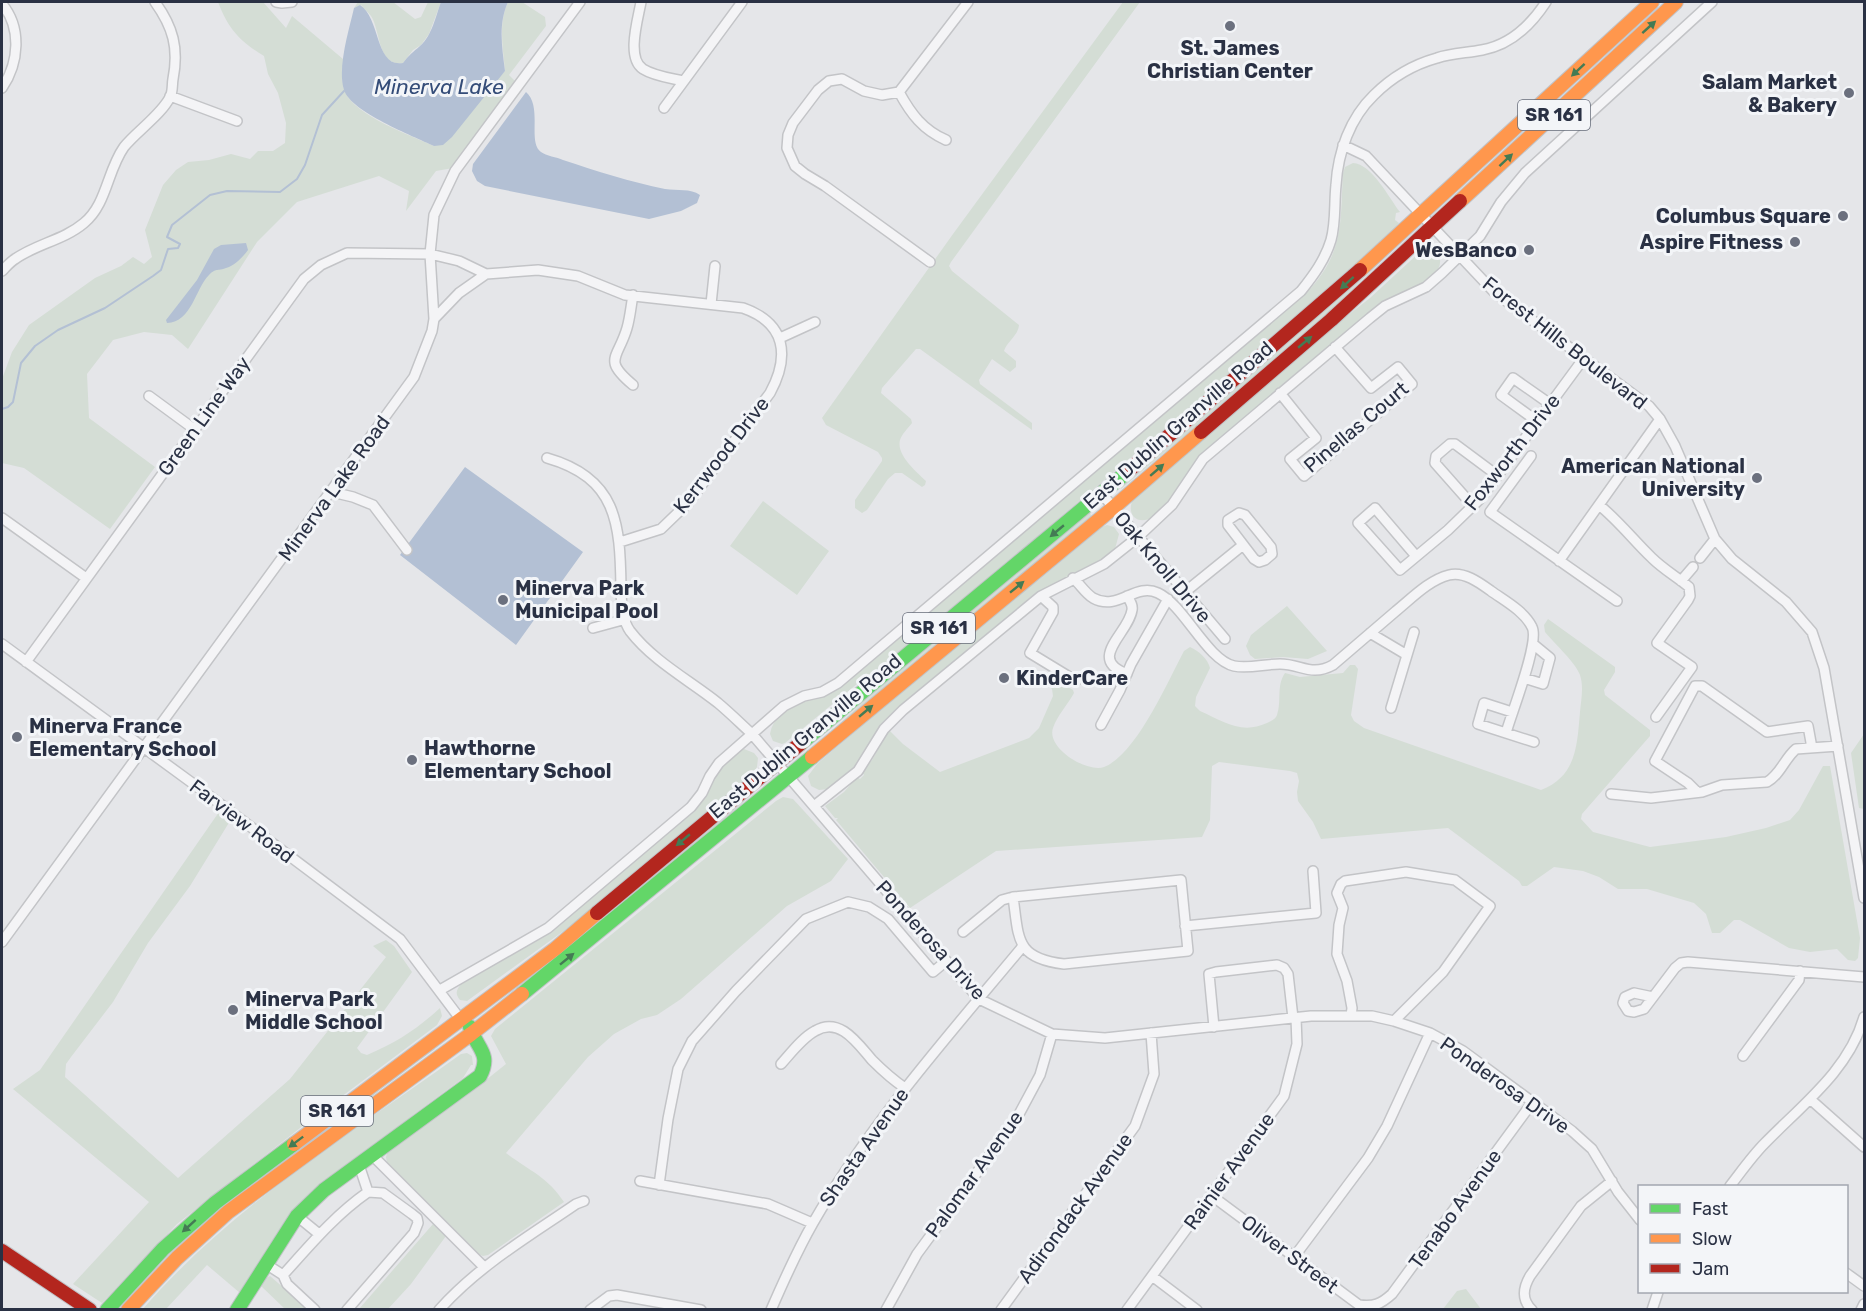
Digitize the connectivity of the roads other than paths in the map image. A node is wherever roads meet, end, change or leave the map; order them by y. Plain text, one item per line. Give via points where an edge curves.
1 (155, 2) edge
2 (276, 2) edge
3 (292, 2) edge
4 (580, 2) edge
5 (641, 2) edge
6 (742, 2) edge
7 (968, 2) edge
8 (1546, 2) edge
9 (1652, 2) edge
10 (1676, 2) edge
11 (1712, 2) edge
12 (2, 4) edge
13 (683, 81) junction
14 (2, 88) edge
15 (899, 92) junction
16 (170, 96) junction
17 (664, 108) dead end
18 (1531, 114) junction
19 (237, 121) dead end
20 (946, 140) dead end
21 (1343, 145) junction
22 (1421, 215) junction
23 (1432, 228) junction
24 (430, 254) junction
25 (1459, 256) junction
26 (930, 262) dead end
27 (715, 266) dead end
28 (2, 272) edge
29 (486, 274) junction
30 (633, 295) junction
31 (711, 304) junction
32 (434, 319) junction
33 (1331, 320) junction
34 (815, 322) dead end
35 (780, 338) junction
36 (1335, 347) junction
37 (1584, 358) junction
38 (633, 385) dead end
39 (1280, 393) junction
40 (149, 396) dead end
41 (1550, 404) junction
42 (1660, 419) junction
43 (1538, 422) junction
44 (194, 429) junction
45 (1531, 456) dead end
46 (547, 458) dead end
47 (1498, 476) junction
48 (332, 492) junction
49 (1102, 494) junction
50 (1599, 505) junction
51 (1473, 506) junction
52 (1113, 508) junction
53 (2, 518) edge
54 (1138, 537) junction
55 (1715, 539) junction
56 (620, 542) junction
57 (1243, 545) junction
58 (407, 550) dead end
59 (1416, 556) junction
60 (1700, 558) dead end
61 (1559, 561) junction
62 (1694, 567) dead end
63 (86, 578) junction
64 (1073, 578) junction
65 (1681, 581) junction
66 (1185, 592) junction
67 (1041, 596) junction
68 (1127, 596) junction
69 (1168, 599) junction
70 (1617, 602) dead end
71 (626, 619) junction
72 (593, 628) dead end
73 (1414, 632) dead end
74 (1370, 633) junction
75 (1225, 639) dead end
76 (2, 644) edge
77 (1533, 644) junction
78 (1407, 655) junction
79 (26, 662) junction
80 (890, 669) junction
81 (1127, 674) junction
82 (1524, 678) junction
83 (1076, 681) dead end
84 (1391, 708) dead end
85 (1512, 712) junction
86 (1656, 717) dead end
87 (1101, 725) dead end
88 (1506, 733) junction
89 (753, 734) junction
90 (1534, 742) dead end
91 (1838, 746) junction
92 (1812, 748) junction
93 (144, 749) junction
94 (777, 762) junction
95 (789, 776) junction
96 (1697, 792) junction
97 (1611, 794) dead end
98 (814, 806) junction
99 (1313, 871) dead end
100 (659, 883) junction
101 (1013, 897) junction
102 (1864, 898) edge
103 (1185, 926) junction
104 (963, 932) dead end
105 (2, 942) edge
106 (1023, 946) junction
107 (544, 957) junction
108 (945, 962) junction
109 (1800, 971) junction
110 (1864, 977) edge
111 (440, 990) junction
112 (1653, 997) dead end
113 (979, 999) junction
114 (1351, 1016) junction
115 (1864, 1017) edge
116 (1294, 1018) junction
117 (461, 1020) junction
118 (1394, 1021) junction
119 (1214, 1027) junction
120 (1152, 1033) junction
121 (1430, 1033) junction
122 (471, 1034) junction
123 (1052, 1034) junction
124 (1743, 1056) dead end
125 (781, 1064) dead end
126 (905, 1088) junction
127 (1810, 1099) junction
128 (1532, 1103) junction
129 (342, 1127) junction
130 (1864, 1147) edge
131 (372, 1155) junction
132 (359, 1165) junction
133 (640, 1181) dead end
134 (1612, 1181) junction
135 (659, 1185) junction
136 (1731, 1185) edge
137 (368, 1192) junction
138 (1212, 1196) junction
139 (584, 1201) dead end
140 (297, 1216) junction
141 (1638, 1217) edge
142 (812, 1223) junction
143 (319, 1234) junction
144 (2, 1251) edge
145 (1294, 1257) junction
146 (266, 1264) junction
147 (484, 1267) junction
148 (1848, 1274) edge
149 (284, 1275) junction
150 (1152, 1276) junction
151 (1864, 1286) edge
152 (1658, 1293) edge
153 (1864, 1304) edge
154 (1371, 1306) joint
155 (90, 1310) edge
156 (107, 1310) edge
157 (128, 1310) edge
158 (237, 1310) edge
159 (315, 1310) edge
160 (347, 1310) edge
161 (439, 1310) edge
162 (590, 1310) edge
163 (701, 1310) edge
164 (771, 1310) edge
165 (886, 1310) edge
166 (1001, 1310) edge
167 (1127, 1310) edge
168 (1197, 1310) edge
169 (1532, 1310) edge
170 (1652, 1310) edge
171 (1861, 1310) edge

1 - 16 street via 166,17 176,46
2 - 3 street
4 - 24 street, Minerva Lake Road via 455,171 434,215
5 - 13 street via 634,58 650,72
6 - 13 street
7 - 15 street
8 - 21 street, East Dublin Granville Road via 1525,28 1498,45 1437,58 1390,80 1355,119
9 -> 18 main road, East Dublin Granville Road / SR 161
23 -> 10 main road, East Dublin Granville Road / SR 161
11 - 25 street via 1526,173 1501,202 1480,236
12 - 14 street via 14,27 16,48
13 - 17 street
15 - 20 street via 921,125
15 - 26 street via 882,95 842,79 829,81 794,123 787,148 795,166 805,174
16 - 19 street
16 - 28 street via 124,147 104,194 86,222 15,259
18 - 22 main road, East Dublin Granville Road / SR 161
18 - 23 main road via 1441,207
21 - 22 street, Forest Hills Boulevard via 1366,156
21 - 89 street, East Dublin Granville Road via 1330,242 1301,291 838,683 783,706
22 - 23 street, Forest Hills Boulevard
22 - 33 main road via 1411,235
22 -> 49 main road, East Dublin Granville Road / SR 161
23 - 25 street, Forest Hills Boulevard
23 - 33 main road, East Dublin Granville Road / SR 161
24 - 29 street, Green Line Way via 459,261
24 - 32 street, Minerva Lake Road
24 - 44 street, Green Line Way via 347,253 321,264 304,279
25 - 36 street via 1426,287 1385,306
25 - 37 street, Forest Hills Boulevard via 1510,305
27 - 31 street
29 - 30 street via 538,270 578,276
29 - 32 street via 459,293
30 - 31 street
30 - 38 street via 627,330 614,362
31 - 35 street via 757,313
32 - 48 street, Minerva Lake Road via 414,377
52 -> 33 main road, East Dublin Granville Road / SR 161
34 - 35 street
35 - 56 street, Kerrwood Drive via 783,348 779,377 689,502 661,529
36 - 39 street
36 - 39 street, Pinellas Court via 1371,388 1398,367 1412,384 1304,476 1290,459 1316,438
37 - 41 street, Foxworth Drive
37 - 42 street, Forest Hills Boulevard via 1649,406
39 - 54 street via 1203,459 1172,505
40 - 44 street
41 - 43 street, Foxworth Drive
41 - 43 street via 1513,378 1501,395
42 - 50 street
42 - 55 street, Forest Hills Boulevard
43 - 47 street, Foxworth Drive
44 - 63 street, Green Line Way
45 - 61 street via 1490,512
46 - 56 street, Ponderosa Drive via 582,473 603,494 616,517
47 - 51 street, Foxworth Drive
47 - 51 street via 1455,444 1436,456 1435,463
48 - 58 street via 374,505
48 - 93 street, Minerva Lake Road
49 - 52 street, Oak Knoll Drive
49 -> 80 main road, East Dublin Granville Road / SR 161
50 - 61 street
50 - 65 street via 1652,559
51 - 59 street, Foxworth Drive
52 - 54 street, Oak Knoll Drive
95 -> 52 main road, East Dublin Granville Road / SR 161
53 - 63 street
54 - 64 street via 1104,564
54 - 66 street, Oak Knoll Drive
55 - 60 street
55 - 91 street, Forest Hills Boulevard via 1732,559 1786,602 1812,632 1824,668
56 - 71 street, Ponderosa Drive via 621,603
57 - 57 street via 1259,562 1272,554 1271,547 1245,515 1234,514 1228,523
57 - 66 street
59 - 59 street, Foxworth Drive via 1375,508 1359,523 1400,570
61 - 70 street
62 - 65 street
63 - 79 street, Green Line Way
64 - 67 street
64 - 68 street via 1093,598 1107,602
65 - 86 street via 1689,587 1690,596 1657,643 1692,666
66 - 75 street, Oak Knoll Drive
67 - 83 street via 1053,612 1030,653
67 - 98 street via 903,710 884,729 858,771
68 - 69 street via 1144,590
68 - 81 street via 1133,606 1132,614 1109,655 1112,665
69 - 74 street via 1213,652 1232,666 1281,664 1323,670
69 - 81 street
71 - 72 street
71 - 89 street, Ponderosa Drive via 628,628 646,650 720,704
73 - 78 street
74 - 77 street via 1429,585 1459,575 1482,584 1523,614 1533,628
74 - 78 street
76 - 79 street, Farview Road
77 - 82 street
77 - 82 street via 1550,658 1543,684
78 - 84 street
79 - 93 street, Farview Road
80 - 94 main road, East Dublin Granville Road / SR 161
80 - 95 main road via 800,758
81 - 87 street
82 - 85 street
85 - 88 street
85 - 88 street via 1484,703 1478,724
88 - 90 street
89 - 94 street, Ponderosa Drive
89 - 111 street, East Dublin Granville Road via 719,764 691,807 548,928
91 - 92 street
91 - 102 street, Forest Hills Boulevard
92 - 96 street via 1796,749 1770,781
92 - 96 street via 1808,726 1767,732 1698,685 1692,689 1655,761
93 - 105 street, Minerva Lake Road
93 - 111 street, Farview Road via 400,939
94 - 95 street, Ponderosa Drive
94 - 100 main road via 768,783
94 -> 107 main road, East Dublin Granville Road / SR 161
95 - 98 street, Ponderosa Drive
95 - 100 main road, East Dublin Granville Road / SR 161
96 - 97 street via 1651,798
98 - 108 street, Ponderosa Drive
99 - 103 street via 1316,913
122 -> 100 main road, East Dublin Granville Road / SR 161
101 - 103 street via 1180,880
101 - 104 street via 1002,900
101 - 106 street
103 - 106 street via 1188,951 1064,964 1044,961
106 - 113 street, Shasta Avenue
107 - 117 main road, East Dublin Granville Road / SR 161
107 - 122 main road via 535,972 474,1020 469,1029
108 - 113 street, Ponderosa Drive
108 - 135 street via 933,972 888,919 869,907 848,902 807,919 692,1041 678,1068
109 - 110 street
109 - 112 street via 1681,963
109 - 124 street via 1799,980
111 - 117 street, Farview Road
113 - 123 street, Ponderosa Drive
113 - 126 street, Shasta Avenue
114 - 116 street, Ponderosa Drive
114 - 118 street, Ponderosa Drive
114 - 118 street via 1347,981 1337,954 1343,908 1337,893 1341,884 1406,872 1455,880 1490,906 1443,972
115 - 127 street via 1849,1051
116 - 119 street, Ponderosa Drive
116 - 119 street, Rainier Avenue via 1288,974 1277,965 1209,974
116 - 138 street, Rainier Avenue via 1297,1044 1284,1096
117 - 129 main road via 459,1032 347,1116
117 -> 156 main road, East Dublin Granville Road / SR 161 via 215,1203 163,1249
118 - 121 street, Ponderosa Drive
119 - 120 street, Ponderosa Drive
120 - 123 street, Ponderosa Drive via 1106,1038
120 - 166 street, Adirondack Avenue via 1154,1074 1135,1126
121 - 128 street, Ponderosa Drive via 1463,1051
121 - 145 street via 1387,1126
122 - 129 main road, East Dublin Granville Road / SR 161
122 - 131 main road via 485,1056 480,1076
123 - 165 street, Palomar Avenue via 1040,1076 1017,1118 917,1254
125 - 126 street via 814,1031 839,1028
126 - 142 street, Shasta Avenue
127 - 130 street
127 - 136 street via 1762,1146
128 - 134 street, Ponderosa Drive via 1592,1149
128 - 154 street, Tenabo Avenue via 1392,1294 1383,1303
129 - 157 main road, East Dublin Granville Road / SR 161 via 228,1212
131 - 132 main road
131 - 147 street
132 - 137 street
132 - 140 main road
133 - 135 street
134 - 141 street, Ponderosa Drive
134 - 169 street via 1581,1206 1525,1284 1525,1301
135 - 142 street via 768,1204
137 - 143 street
137 - 160 street via 383,1193 397,1201 417,1218 418,1224
138 - 145 street, Oliver Street
138 - 150 street, Rainier Avenue
139 - 147 street
140 - 143 street
140 - 146 main road
142 - 164 street, Shasta Avenue
143 - 149 street
144 - 155 main road
145 - 154 street, Oliver Street via 1359,1305
146 - 149 street
146 - 158 main road
147 - 161 street
148 - 151 street
149 - 159 street via 287,1284
150 - 167 street, Rainier Avenue
150 - 168 street
152 - 170 street
153 - 171 street
162 - 163 street via 612,1295

